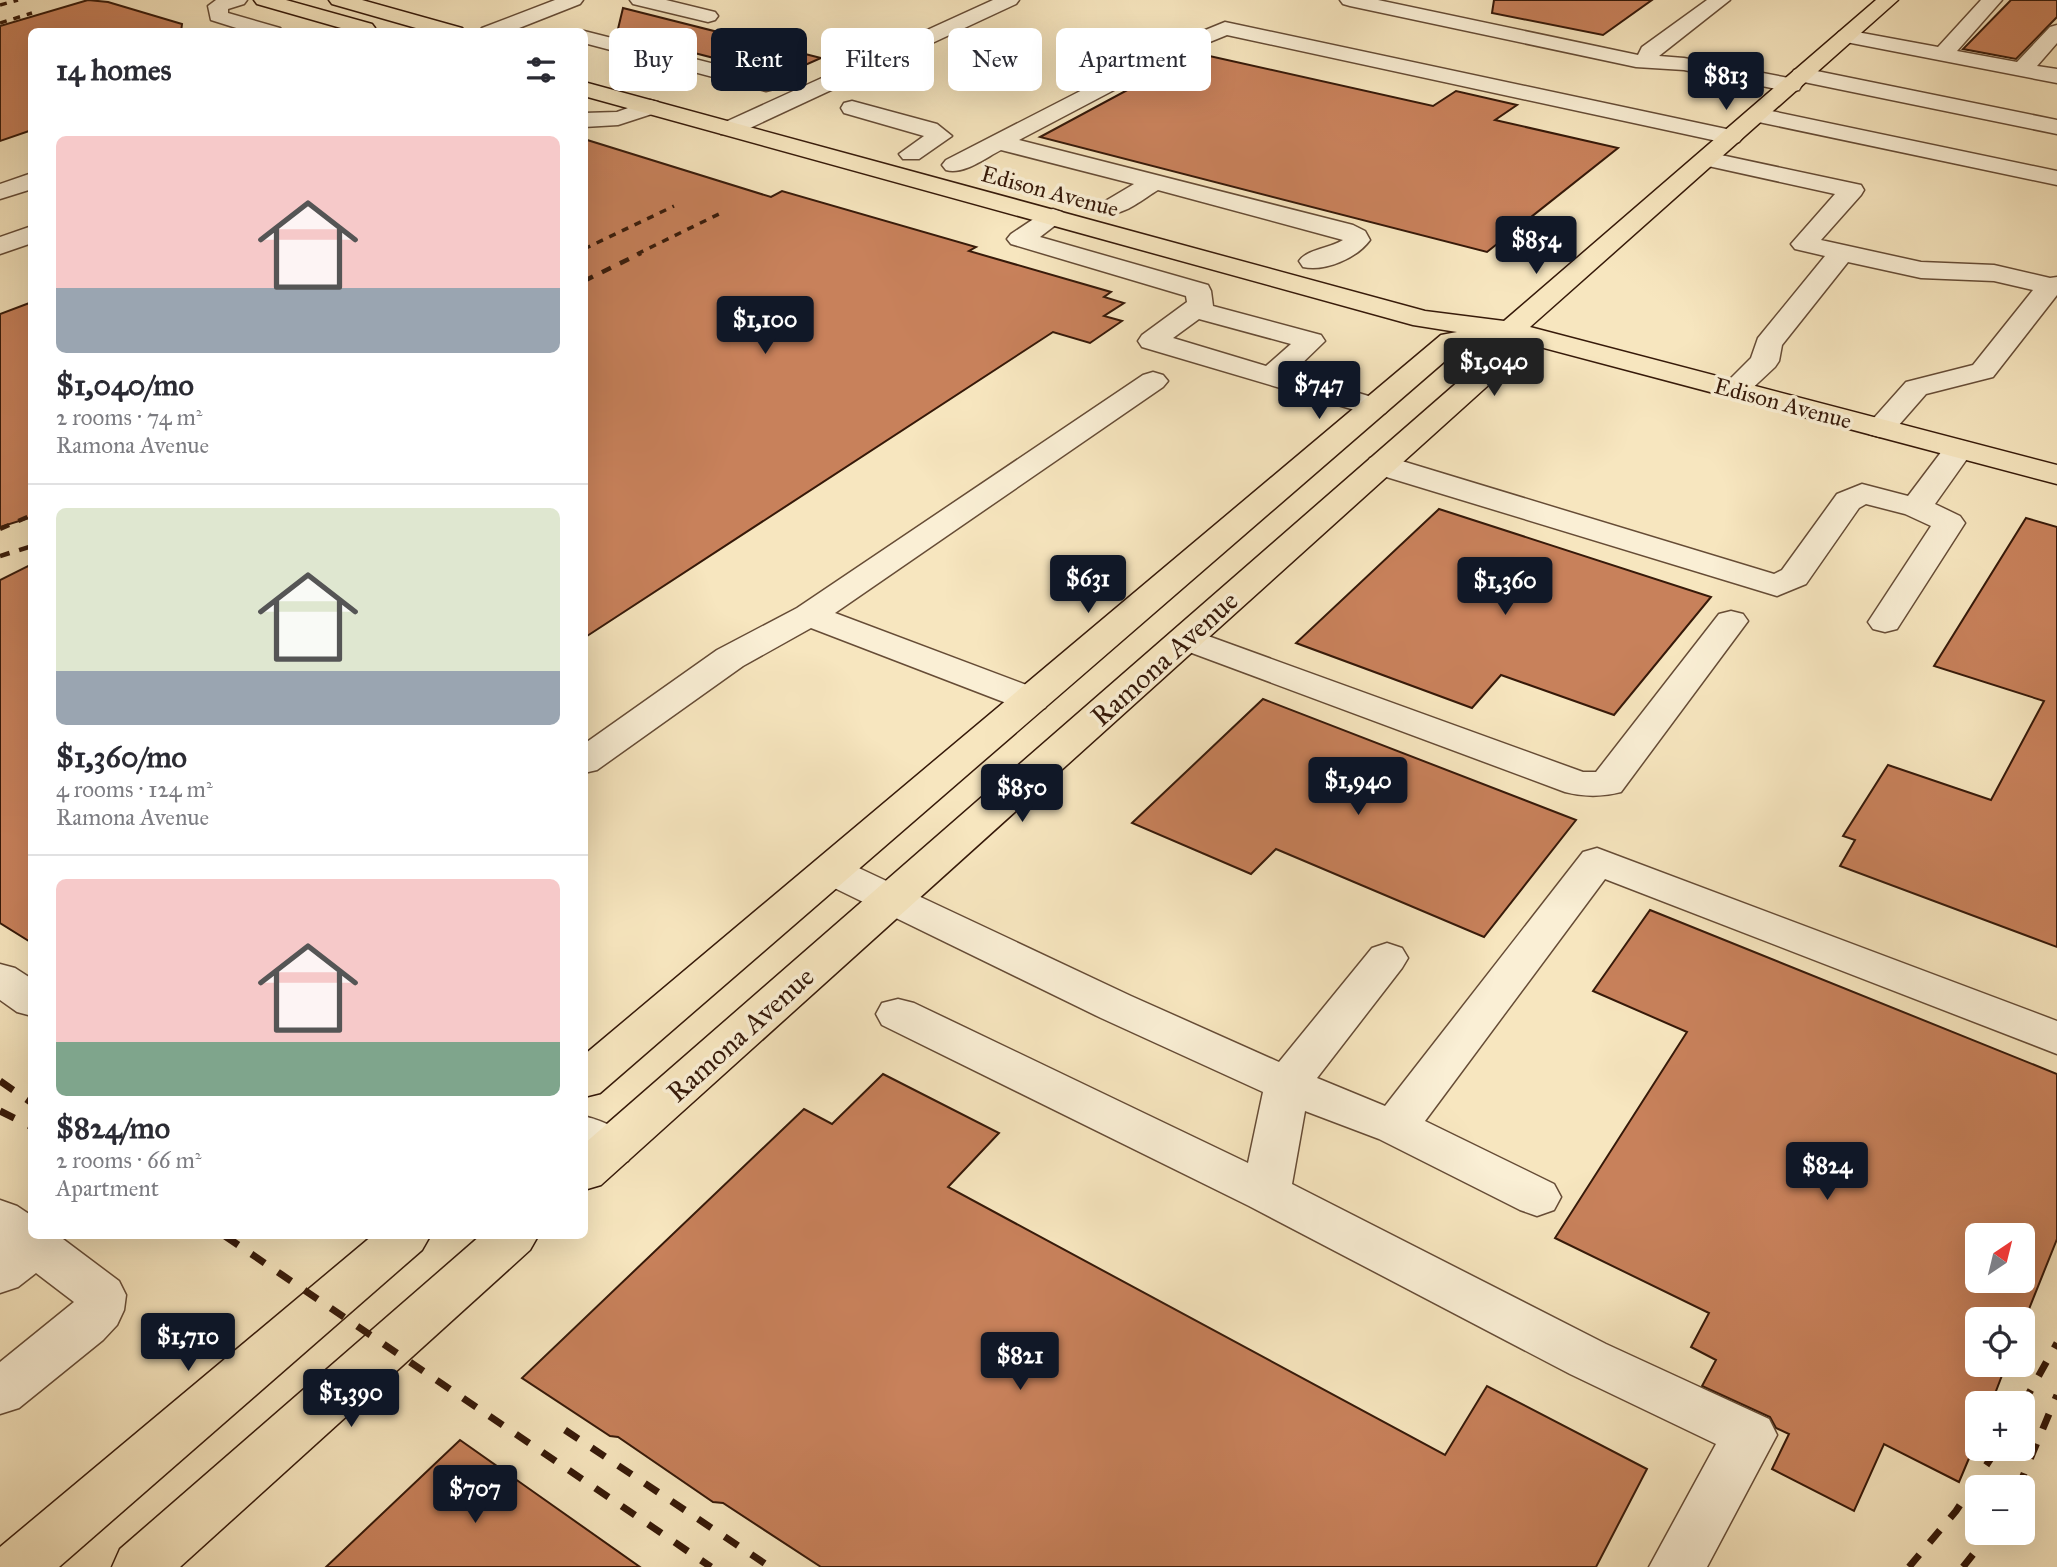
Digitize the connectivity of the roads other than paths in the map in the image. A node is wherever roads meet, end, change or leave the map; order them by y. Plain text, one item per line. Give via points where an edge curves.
1 (237, 0) edge
2 (264, 0) edge
3 (339, 0) edge
4 (573, 0) edge
5 (640, 0) edge
6 (1009, 0) edge
7 (1350, 0) edge
8 (1720, 0) edge
9 (1888, 0) edge
10 (1992, 0) edge
11 (708, 16) dead end
12 (259, 28) edge
13 (363, 28) edge
14 (440, 28) edge
15 (500, 28) edge
16 (2057, 31) edge
17 (1846, 36) junction
18 (588, 38) edge
19 (609, 44) edge
20 (1942, 55) junction
21 (1645, 62) junction
22 (1918, 66) dead end
23 (2021, 69) junction
24 (2057, 76) edge
25 (1796, 80) junction
26 (588, 90) edge
27 (2057, 92) edge
28 (723, 104) dead end
29 (650, 107) junction
30 (852, 107) dead end
31 (761, 114) junction
32 (1757, 115) junction
33 (588, 120) edge
34 (2057, 127) edge
35 (729, 129) junction
36 (1731, 137) junction
37 (998, 142) junction
38 (2057, 142) edge
39 (1894, 144) junction
40 (911, 154) junction
41 (1707, 159) junction
42 (954, 165) junction
43 (1866, 175) junction
44 (993, 176) dead end
45 (2057, 178) edge
46 (28, 182) edge
47 (1154, 182) junction
48 (935, 185) junction
49 (0, 192) edge
50 (1085, 201) dead end
51 (1111, 208) junction
52 (1138, 215) dead end
53 (1053, 217) junction
54 (28, 236) edge
55 (0, 246) edge
56 (1842, 252) junction
57 (1285, 254) dead end
58 (1312, 261) junction
59 (1350, 272) dead end
60 (2053, 286) edge
61 (1451, 299) dead end
62 (1195, 309) junction
63 (1510, 330) junction
64 (1272, 376) junction
65 (1153, 381) dead end
66 (1734, 390) junction
67 (1375, 407) junction
68 (1880, 428) junction
69 (1959, 449) junction
70 (1381, 465) junction
71 (2057, 475) edge
72 (1916, 507) junction
73 (809, 615) junction
74 (1731, 621) dead end
75 (1885, 622) dead end
76 (1185, 639) junction
77 (1032, 700) junction
78 (588, 759) edge
79 (832, 871) junction
80 (890, 900) junction
81 (1387, 958) dead end
82 (0, 979) edge
83 (28, 998) edge
84 (898, 1014) dead end
85 (2057, 1038) edge
86 (588, 1078) edge
87 (1287, 1084) junction
88 (1395, 1127) junction
89 (593, 1151) edge
90 (1266, 1193) junction
91 (1537, 1197) dead end
92 (401, 1239) edge
93 (510, 1239) edge
94 (12, 1246) edge
95 (0, 1392) edge
96 (18, 1567) edge
97 (140, 1567) edge
98 (1677, 1567) edge

1 - 12 street via 218,6 218,16
2 - 13 main road
3 - 14 main road
4 - 15 street
5 - 11 street
6 - 31 street
7 - 21 street
8 - 21 street via 1650,52
9 - 17 main road, Ramona Avenue
10 - 20 street
16 - 23 street
17 - 20 street
17 - 25 main road, Ramona Avenue
18 - 19 street
20 - 23 street
21 - 25 street
22 - 27 street
23 - 24 street
25 - 32 main road, Ramona Avenue
25 - 34 street
26 - 29 main road, Edison Avenue
28 - 31 main road, Edison Avenue
29 - 33 street via 627,117
29 - 35 main road, Edison Avenue
30 - 40 street via 921,126 940,136
31 - 35 street
31 - 40 main road, Edison Avenue
32 - 36 main road, Ramona Avenue
32 - 39 street
35 - 48 main road, Edison Avenue
36 - 37 street via 1225,28
36 - 41 main road, Ramona Avenue
37 - 42 street
37 - 47 street
38 - 39 street via 1922,115
39 - 43 street
39 - 45 street
40 - 42 main road, Edison Avenue
41 - 43 street
41 - 63 main road, Ramona Avenue
42 - 44 main road, Edison Avenue
43 - 56 street via 1804,244
46 - 49 street
47 - 51 street
47 - 58 street via 1356,236 1354,245
48 - 51 main road via 976,183 1072,208
48 - 53 main road, Edison Avenue
50 - 51 main road, Edison Avenue
51 - 52 main road, Edison Avenue
53 - 62 street via 1020,239 1198,291 1201,304
53 - 63 main road, Edison Avenue via 1423,319
54 - 55 street
56 - 60 street via 1921,270 1994,272
56 - 66 street via 1768,344 1765,361
57 - 58 main road
58 - 59 main road
60 - 68 street via 1983,371 1916,388
61 - 63 main road, Edison Avenue
62 - 64 street via 1311,341
62 - 64 street via 1152,341
63 - 66 main road, Edison Avenue
63 - 67 main road, Ramona Avenue via 1451,341
63 - 70 main road, Ramona Avenue via 1504,356
64 - 67 street
65 - 73 street
66 - 68 main road, Edison Avenue
67 - 77 main road, Ramona Avenue
68 - 69 main road, Edison Avenue
69 - 71 main road, Edison Avenue
69 - 72 street
70 - 72 street via 1777,586 1794,577 1848,501 1862,494
70 - 76 main road, Ramona Avenue
72 - 75 street via 1949,523
73 - 77 street
73 - 78 street via 730,658
74 - 76 street via 1607,784 1579,784
76 - 80 main road, Ramona Avenue
77 - 79 main road, Ramona Avenue
79 - 80 street
79 - 86 main road, Ramona Avenue
80 - 87 street
80 - 89 main road, Ramona Avenue
81 - 87 street
82 - 83 street
84 - 90 street
85 - 88 street via 1597,861
87 - 88 street
87 - 90 street
88 - 91 street
90 - 98 street via 1588,1359 1750,1434
92 - 96 main road
93 - 97 main road
94 - 95 street via 101,1295 100,1310

